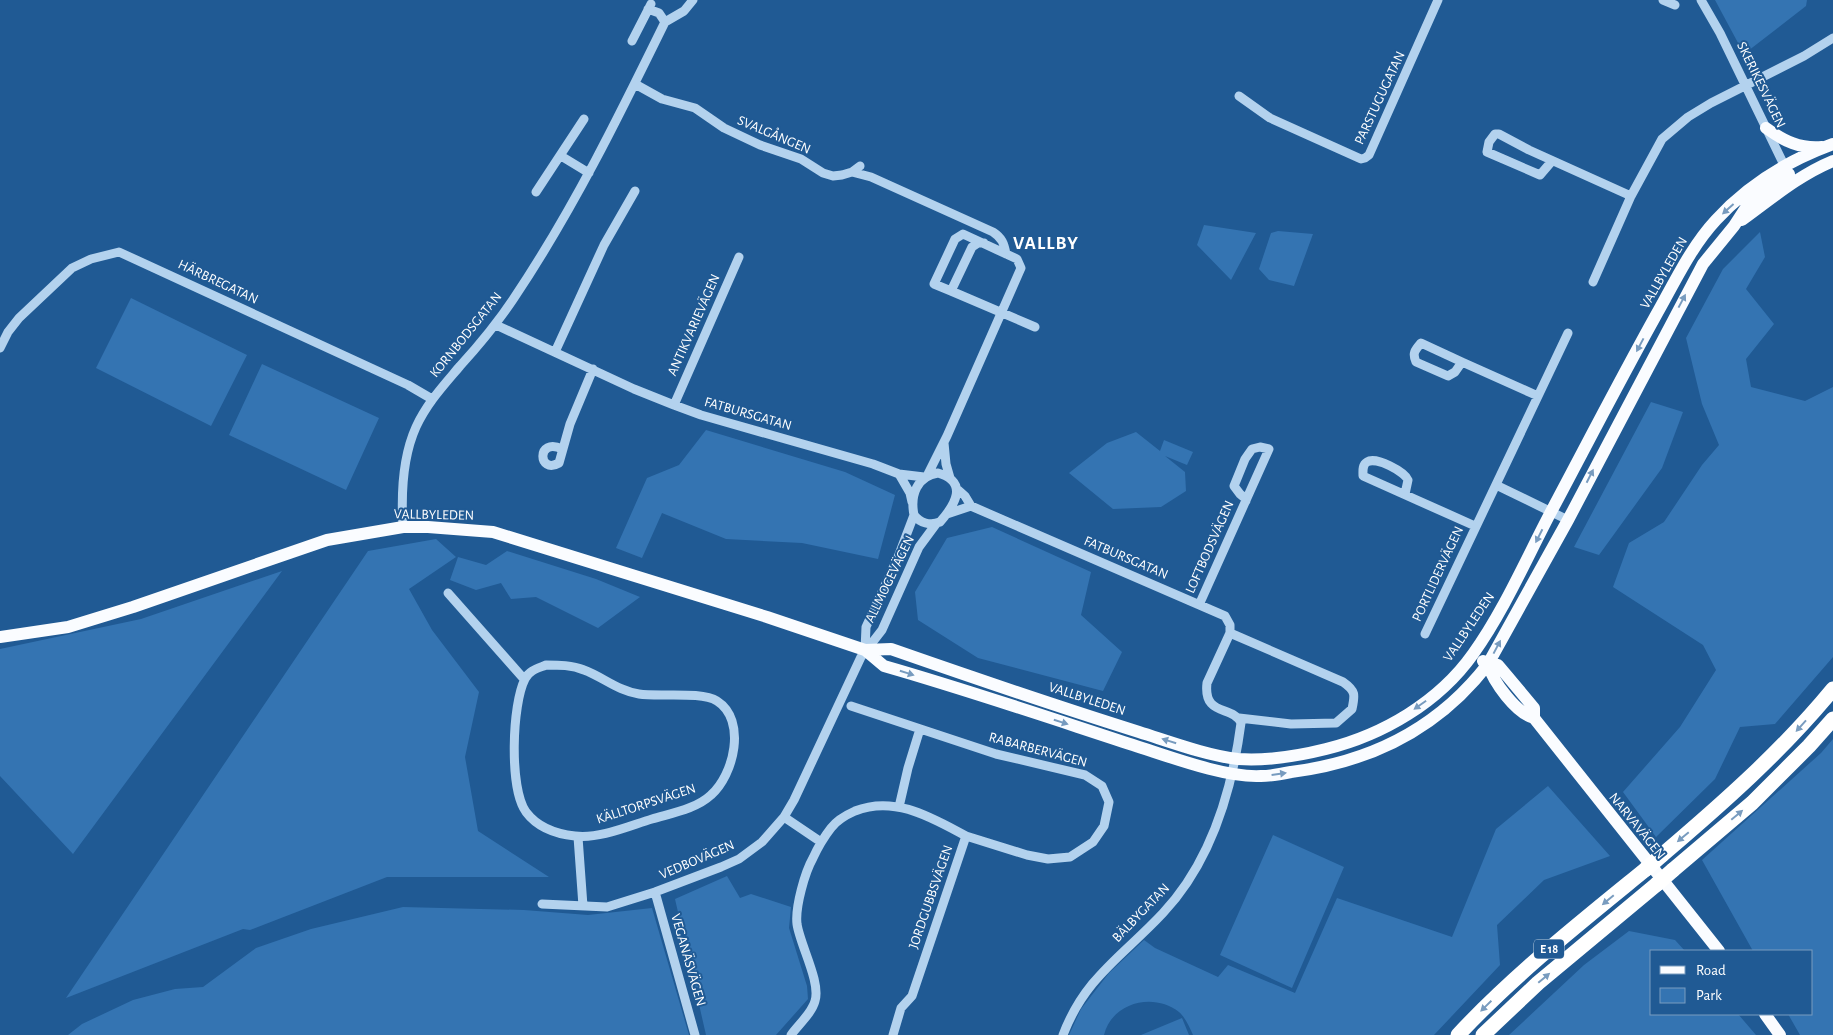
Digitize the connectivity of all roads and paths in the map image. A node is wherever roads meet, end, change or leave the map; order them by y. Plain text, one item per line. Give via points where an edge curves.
1 (692, 0) edge
2 (1438, 0) edge
3 (1663, 0) edge
4 (1701, 0) edge
5 (1675, 5) dead end
6 (665, 22) junction
7 (1833, 38) edge
8 (632, 41) dead end
9 (635, 84) junction
10 (1746, 86) junction
11 (1239, 96) dead end
12 (584, 119) dead end
13 (1766, 128) junction
14 (1831, 149) edge
15 (561, 156) junction
16 (1552, 161) junction
17 (1833, 161) edge
18 (860, 166) dead end
19 (1819, 167) junction
20 (589, 172) junction
21 (852, 172) junction
22 (1789, 174) junction
23 (634, 191) dead end
24 (536, 192) dead end
25 (1631, 196) junction
26 (984, 243) junction
27 (1006, 254) junction
28 (739, 257) dead end
29 (1593, 282) dead end
30 (951, 291) junction
31 (1001, 313) junction
32 (496, 325) junction
33 (0, 326) edge
34 (1035, 327) dead end
35 (8, 332) junction
36 (1568, 332) dead end
37 (0, 348) edge
38 (555, 352) junction
39 (1462, 362) junction
40 (593, 369) junction
41 (1538, 396) junction
42 (432, 400) junction
43 (674, 405) junction
44 (944, 443) junction
45 (562, 449) dead end
46 (899, 474) junction
47 (926, 476) junction
48 (950, 478) junction
49 (1496, 485) junction
50 (956, 488) junction
51 (1405, 494) junction
52 (1246, 501) junction
53 (971, 506) junction
54 (913, 511) junction
55 (1551, 511) junction
56 (947, 514) junction
57 (1568, 520) junction
58 (936, 524) junction
59 (1475, 526) junction
60 (403, 528) junction
61 (448, 592) dead end
62 (1199, 605) junction
63 (1230, 633) junction
64 (1425, 634) dead end
65 (0, 637) edge
66 (865, 650) junction
67 (1473, 654) junction
68 (1488, 664) junction
69 (524, 679) junction
70 (1470, 685) junction
71 (1500, 687) junction
72 (1833, 689) edge
73 (851, 706) dead end
74 (1239, 718) junction
75 (1534, 718) junction
76 (1833, 719) edge
77 (920, 729) junction
78 (1236, 759) junction
79 (1231, 773) junction
80 (899, 807) junction
81 (784, 817) junction
82 (966, 836) junction
83 (578, 837) junction
84 (821, 842) junction
85 (655, 892) junction
86 (542, 904) dead end
87 (583, 906) junction
88 (1718, 950) edge
89 (1766, 1015) edge
90 (695, 1035) edge
91 (791, 1035) edge
92 (893, 1035) edge
93 (1063, 1035) edge
94 (1458, 1035) edge
95 (1483, 1035) edge
96 (1780, 1035) edge

1 - 6 street via 684,11
2 - 11 street, PARSTUGUGATAN via 1370,155 1365,158 1360,159 1270,118
3 - 5 street
4 - 10 street, SKERIKESVÄGEN
6 - 8 street via 650,6
6 - 9 street, KORNBODSGATAN
7 - 10 street
9 - 20 street, KORNBODSGATAN
9 - 21 street, SVALGÅNGEN via 662,99 695,108 724,128 801,159 823,173 842,176
10 - 13 street, SKERIKESVÄGEN
10 - 25 street via 1711,103 1674,127 1662,139
12 - 15 street
13 - 14 main road via 1794,144
13 - 22 street, SKERIKESVÄGEN
14 - 19 main road
14 - 22 main road, VALLBYLEDEN
15 - 20 street
15 - 24 street
16 - 16 street via 1499,134 1489,142 1487,152 1540,175
16 - 25 street
17 - 19 main road, VALLBYLEDEN
18 - 21 street
19 - 22 main road, VALLBYLEDEN
20 - 32 street, KORNBODSGATAN
21 - 27 street, SVALGÅNGEN via 871,177 993,232 1004,242
22 -> 55 main road, VALLBYLEDEN via 1766,177 1717,220 1689,257
57 -> 22 main road, VALLBYLEDEN via 1702,264 1734,226
23 - 38 street via 604,245
25 - 29 street
26 - 27 street
26 - 30 street via 972,247
26 - 30 street via 963,234 955,239 934,284
27 - 31 street via 1017,259 1021,268
28 - 43 street, ANTIKVARIEVÄGEN
30 - 31 street
31 - 34 street
31 - 44 street
32 - 38 street, FATBURSGATAN
32 - 42 street, KORNBODSGATAN
33 - 35 street
35 - 37 street, HÄRBREGATAN
35 - 42 street, HÄRBREGATAN via 72,268 119,252 422,392
36 - 41 street, PORTLIDERVÄGEN
38 - 40 street, FATBURSGATAN
39 - 39 street via 1456,372 1448,376 1416,362 1413,356 1421,343
39 - 41 street
40 - 43 street, FATBURSGATAN via 634,390
40 - 45 street
41 - 49 street, PORTLIDERVÄGEN
42 - 60 street, KORNBODSGATAN via 409,446 403,483
43 - 46 street, FATBURSGATAN
44 - 47 street
44 - 48 street
46 - 47 street, FATBURSGATAN
46 - 54 street via 910,493
47 - 48 street via 938,473
47 - 54 street via 916,491
48 - 50 street
49 - 55 street
49 - 59 street, PORTLIDERVÄGEN
50 - 53 street, FATBURSGATAN via 966,496
50 - 56 street via 956,499
51 - 51 street, PORTLIDERVÄGEN via 1363,476 1363,467 1374,460 1402,471 1408,480
51 - 59 street, PORTLIDERVÄGEN
52 - 52 street, LOFTBODSVÄGEN via 1265,460 1269,449 1252,449 1245,459 1234,486
52 - 62 street, LOFTBODSVÄGEN
53 - 56 street
53 - 62 street, FATBURSGATAN
54 - 58 street via 921,522
54 - 66 street, ALLMOGEVÄGEN via 898,557 866,627
55 - 57 street
55 -> 67 main road, VALLBYLEDEN via 1500,612
56 - 58 street
68 -> 57 main road, VALLBYLEDEN
58 - 66 street, ALLMOGEVÄGEN via 919,547 882,630
59 - 64 street, PORTLIDERVÄGEN
60 - 65 main road, VALLBYLEDEN via 327,540 68,627
60 - 66 main road, VALLBYLEDEN via 493,532
61 - 69 street
62 - 63 street, FATBURSGATAN via 1225,616
63 - 74 street via 1206,690 1213,705
63 - 74 street via 1344,682 1354,693 1352,709 1336,723 1291,724
78 -> 66 main road, VALLBYLEDEN via 1099,720 891,649
66 -> 79 main road, VALLBYLEDEN via 884,666 1176,759
66 - 81 street, VEDBOVÄGEN
67 - 68 main road, NARVAVÄGEN
67 -> 78 main road, VALLBYLEDEN via 1437,693 1363,738 1298,755
68 - 70 main road, VALLBYLEDEN
68 - 71 main road, NARVAVÄGEN
68 - 75 main road, NARVAVÄGEN via 1498,665 1534,708
69 - 83 street, KÄLLTORPSVÄGEN via 517,710 514,750 519,797 525,810 541,826
69 - 83 street, KÄLLTORPSVÄGEN via 546,665 575,667 637,694 707,697 717,701 732,718 734,742 728,769 711,795 685,809 596,835
70 - 71 main road via 1482,682
79 -> 70 main road, VALLBYLEDEN via 1260,777 1311,770 1384,748 1434,718
71 - 75 main road, NARVAVÄGEN via 1525,716
72 -> 94 highway, E 18, bridge via 1782,746 1726,800 1522,972
73 - 77 street, RABARBERVÄGEN
74 - 78 street
75 - 88 main road, NARVAVÄGEN
95 -> 76 highway, E 18, bridge via 1538,983 1752,803
77 - 80 street
77 - 82 street, RABARBERVÄGEN via 996,754 1085,775 1102,786 1109,802 1104,826 1093,842 1070,857 1048,859 1027,855
78 - 79 street
79 - 93 street, BÄLBYGATAN via 1210,843 1187,885 1096,978 1075,1008
80 - 82 street, JORDGUBBSVÄGEN via 931,818
80 - 84 street, JORDGUBBSVÄGEN via 869,806 846,815
81 - 84 street
81 - 85 street, VEDBOVÄGEN via 762,842 738,859
82 - 92 street, JORDGUBBSVÄGEN via 912,996 901,1008
83 - 87 street
84 - 91 street, JORDGUBBSVÄGEN via 801,890 797,922 816,988 815,1001
85 - 87 street, VEDBOVÄGEN via 608,907
85 - 90 street, VEGANÄSVÄGEN
86 - 87 street, VEDBOVÄGEN
89 - 96 main road

